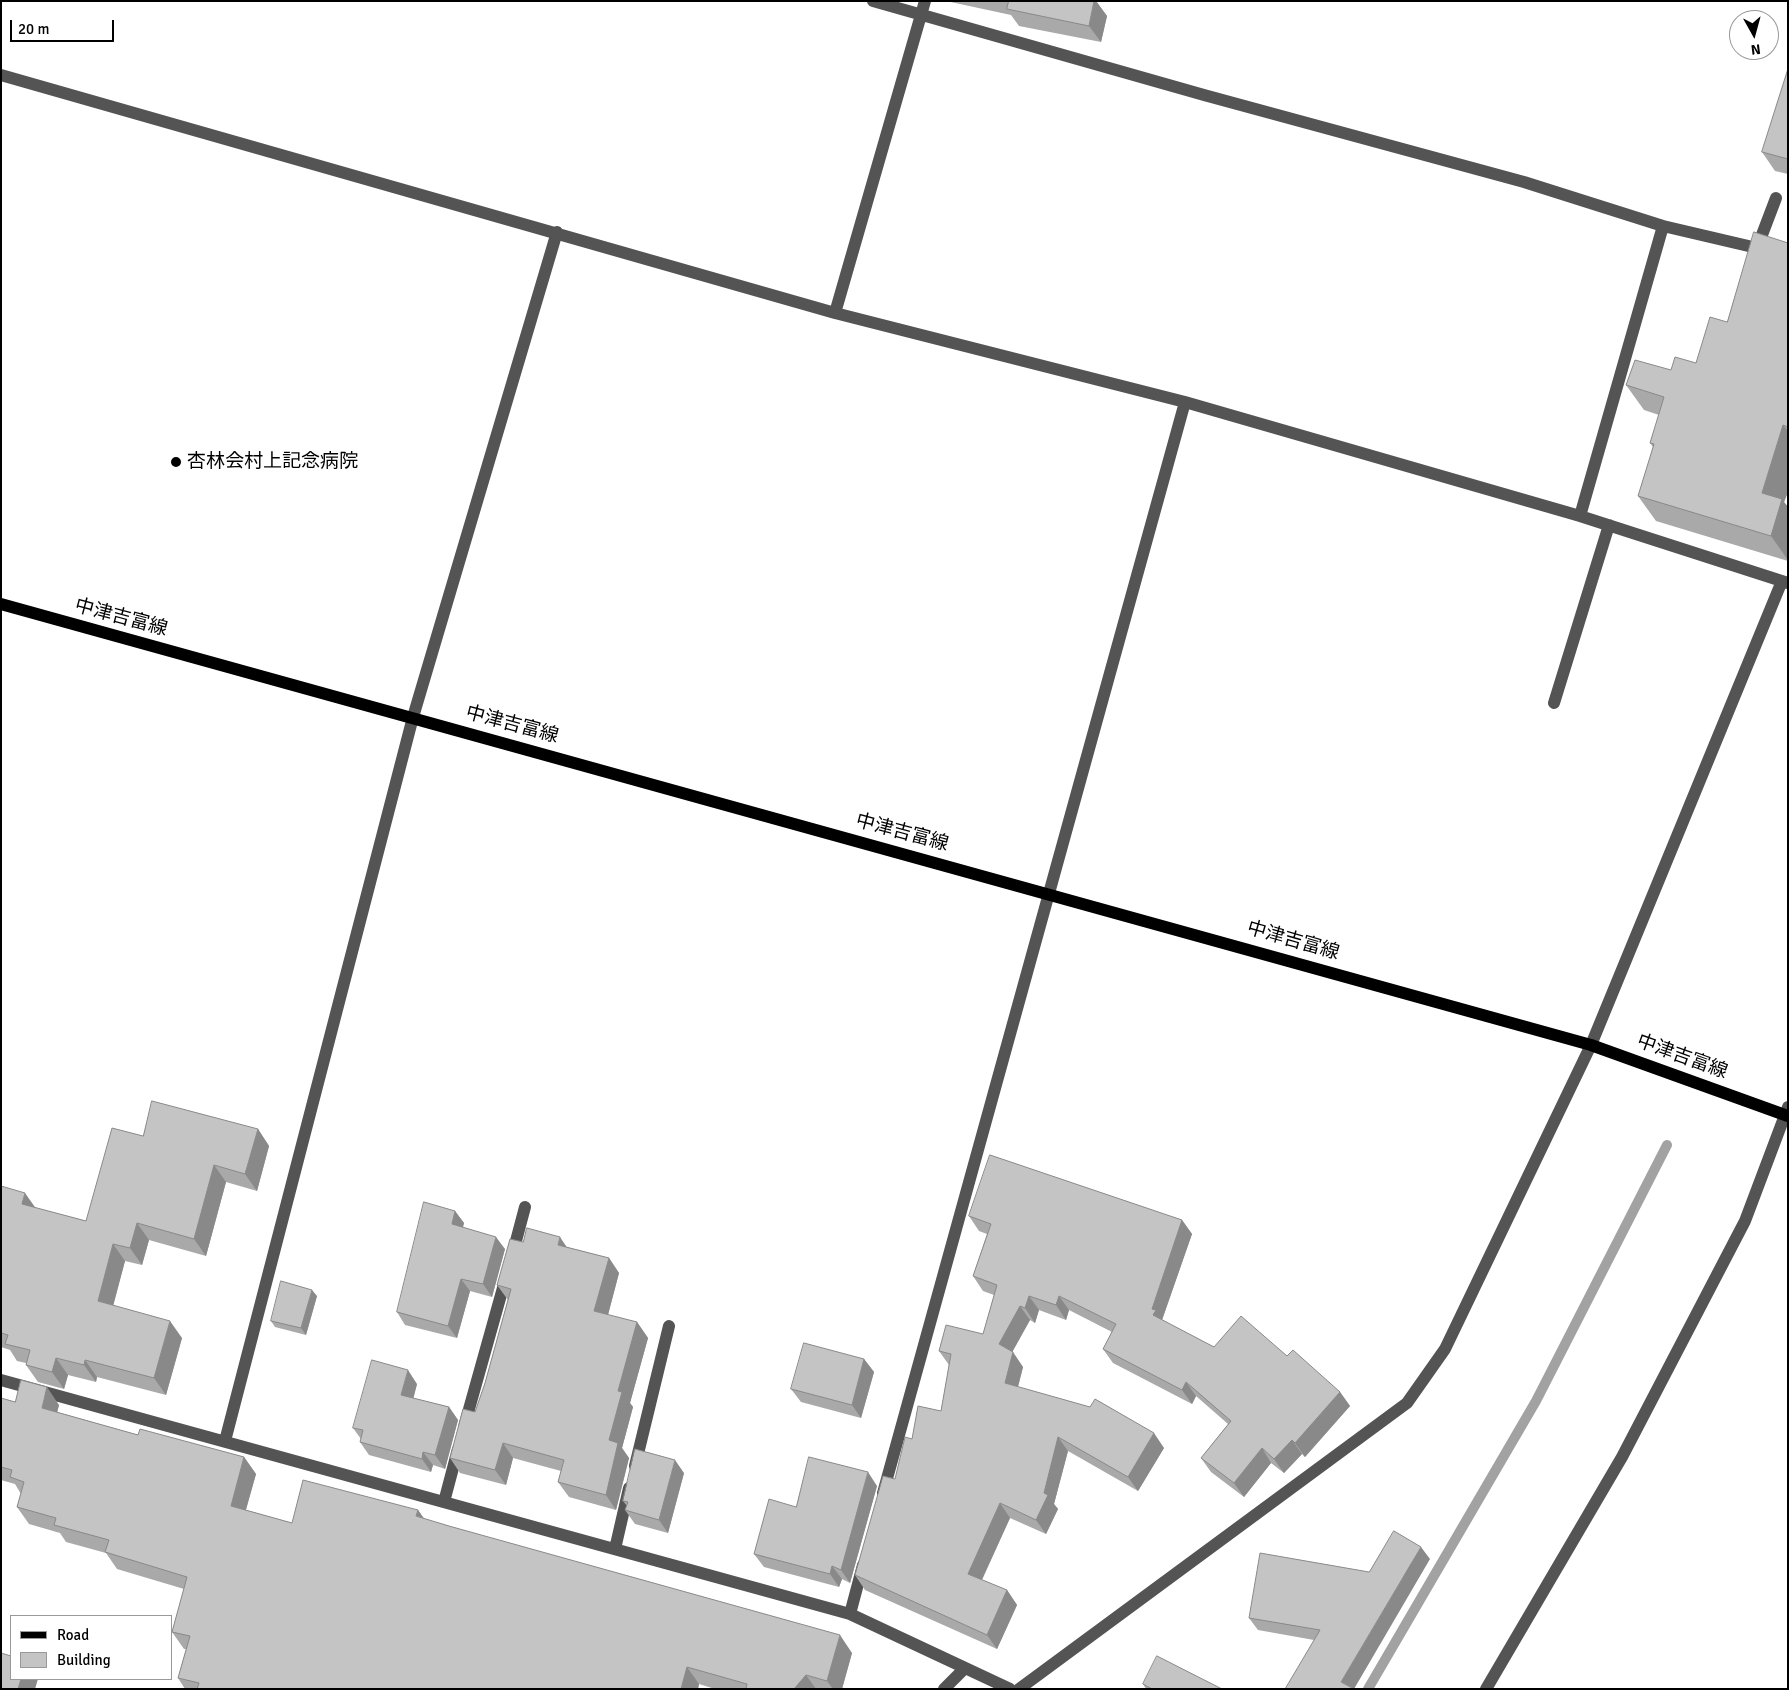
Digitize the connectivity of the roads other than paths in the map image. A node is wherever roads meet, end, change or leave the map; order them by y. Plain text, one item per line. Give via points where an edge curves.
1 (873, 1) edge
2 (925, 1) edge
3 (922, 15) junction
4 (1, 75) edge
5 (1776, 198) dead end
6 (1663, 226) junction
7 (557, 232) junction
8 (835, 312) junction
9 (1185, 402) junction
10 (1580, 516) junction
11 (1609, 525) junction
12 (1785, 582) edge
13 (1, 604) edge
14 (1554, 703) dead end
15 (413, 717) junction
16 (1048, 892) junction
17 (1591, 1045) junction
18 (1787, 1112) edge
19 (525, 1207) dead end
20 (669, 1326) dead end
21 (1, 1380) edge
22 (225, 1441) junction
23 (444, 1502) junction
24 (879, 1508) edge
25 (614, 1549) junction
26 (866, 1556) edge
27 (850, 1614) junction
28 (965, 1668) junction
29 (944, 1689) edge
30 (1010, 1689) edge
31 (1019, 1689) edge
32 (1486, 1689) edge

1 - 3 street
2 - 3 street
3 - 6 street via 1524,182
3 - 8 street
4 - 7 street
5 - 6 street via 1756,248
6 - 10 street
7 - 8 street
7 - 15 street
8 - 9 street
9 - 10 street
9 - 16 street
10 - 11 street
11 - 12 street
11 - 14 street
12 - 17 street
13 - 15 main road, 中津吉富線
15 - 16 main road, 中津吉富線
15 - 22 street
16 - 17 main road, 中津吉富線
16 - 24 street
17 - 18 main road, 中津吉富線
17 - 31 street via 1445,1349 1407,1403
18 - 32 street via 1736,1239 1622,1457
19 - 23 street
20 - 25 street
21 - 22 street
22 - 23 street
23 - 25 street
25 - 27 street
26 - 27 street
27 - 28 street
28 - 29 street
28 - 30 street

